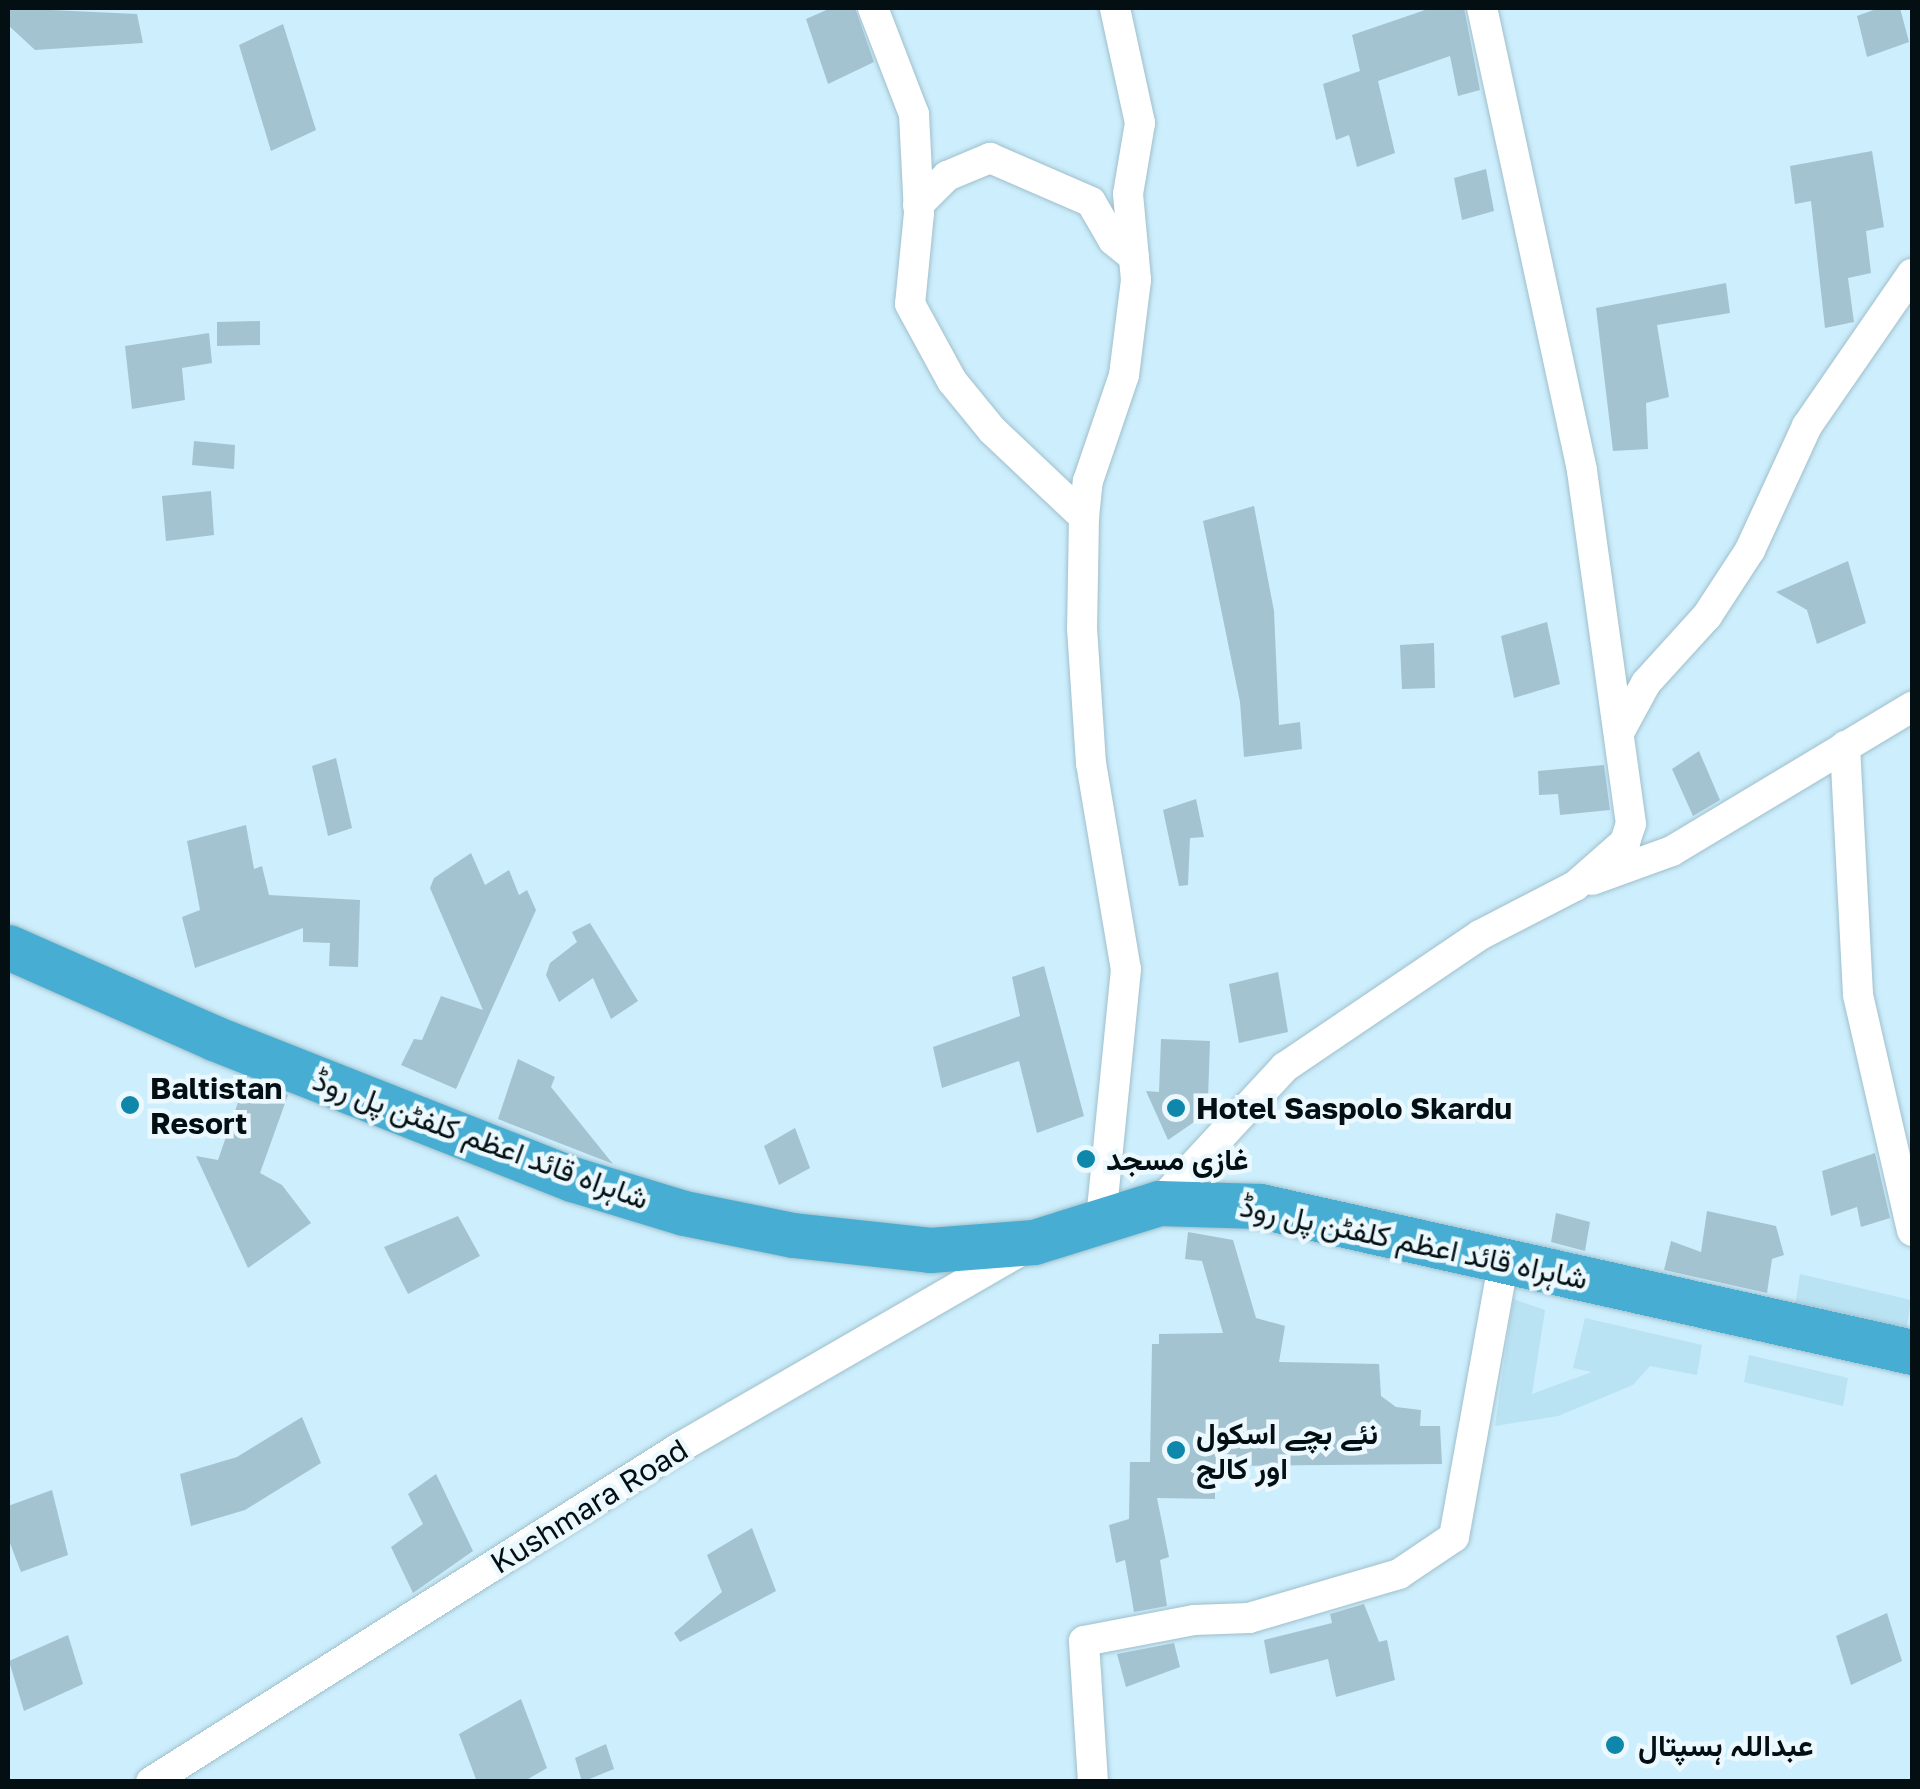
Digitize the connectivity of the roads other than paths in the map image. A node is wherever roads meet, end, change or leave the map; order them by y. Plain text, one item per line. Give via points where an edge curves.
1 (874, 8) edge
2 (1115, 8) edge
3 (1482, 8) edge
4 (918, 205) junction
5 (1134, 256) junction
6 (1912, 274) edge
7 (1084, 517) junction
8 (1912, 707) edge
9 (1621, 730) junction
10 (1846, 746) junction
11 (1575, 886) junction
12 (8, 947) edge
13 (1158, 1204) junction
14 (1101, 1218) junction
15 (1912, 1230) edge
16 (1034, 1242) junction
17 (1504, 1260) junction
18 (1912, 1352) edge
19 (151, 1782) edge
20 (1094, 1782) edge

1 - 4 street via 914,114
2 - 5 street via 1140,123 1128,194
3 - 9 street via 1582,470 1599,622
4 - 5 street via 946,176 990,158 1091,202 1113,240
4 - 7 street via 910,304 952,382
5 - 7 street via 1124,374 1088,481
6 - 9 street via 1807,426 1750,550 1707,616 1646,683
7 - 14 street via 1082,628 1091,763 1114,868 1126,992
8 - 10 street
9 - 11 street via 1631,824 1625,842
10 - 11 street via 1672,851
10 - 15 street via 1858,996
11 - 13 street via 1480,935 1286,1067
12 - 16 highway, شاہراہ قائد اعظم کلفٹن پل روڈ via 214,1038 572,1179 684,1213 866,1246 930,1250
13 - 14 highway, شاہراہ قائد اعظم کلفٹن پل روڈ
13 - 17 highway, شاہراہ قائد اعظم کلفٹن پل روڈ via 1260,1206
14 - 16 highway, شاہراہ قائد اعظم کلفٹن پل روڈ
16 - 19 street, Kushmara Road via 679,1448
17 - 18 highway, شاہراہ قائد اعظم کلفٹن پل روڈ
17 - 20 street via 1454,1538 1398,1574 1250,1618 1194,1620 1084,1641

